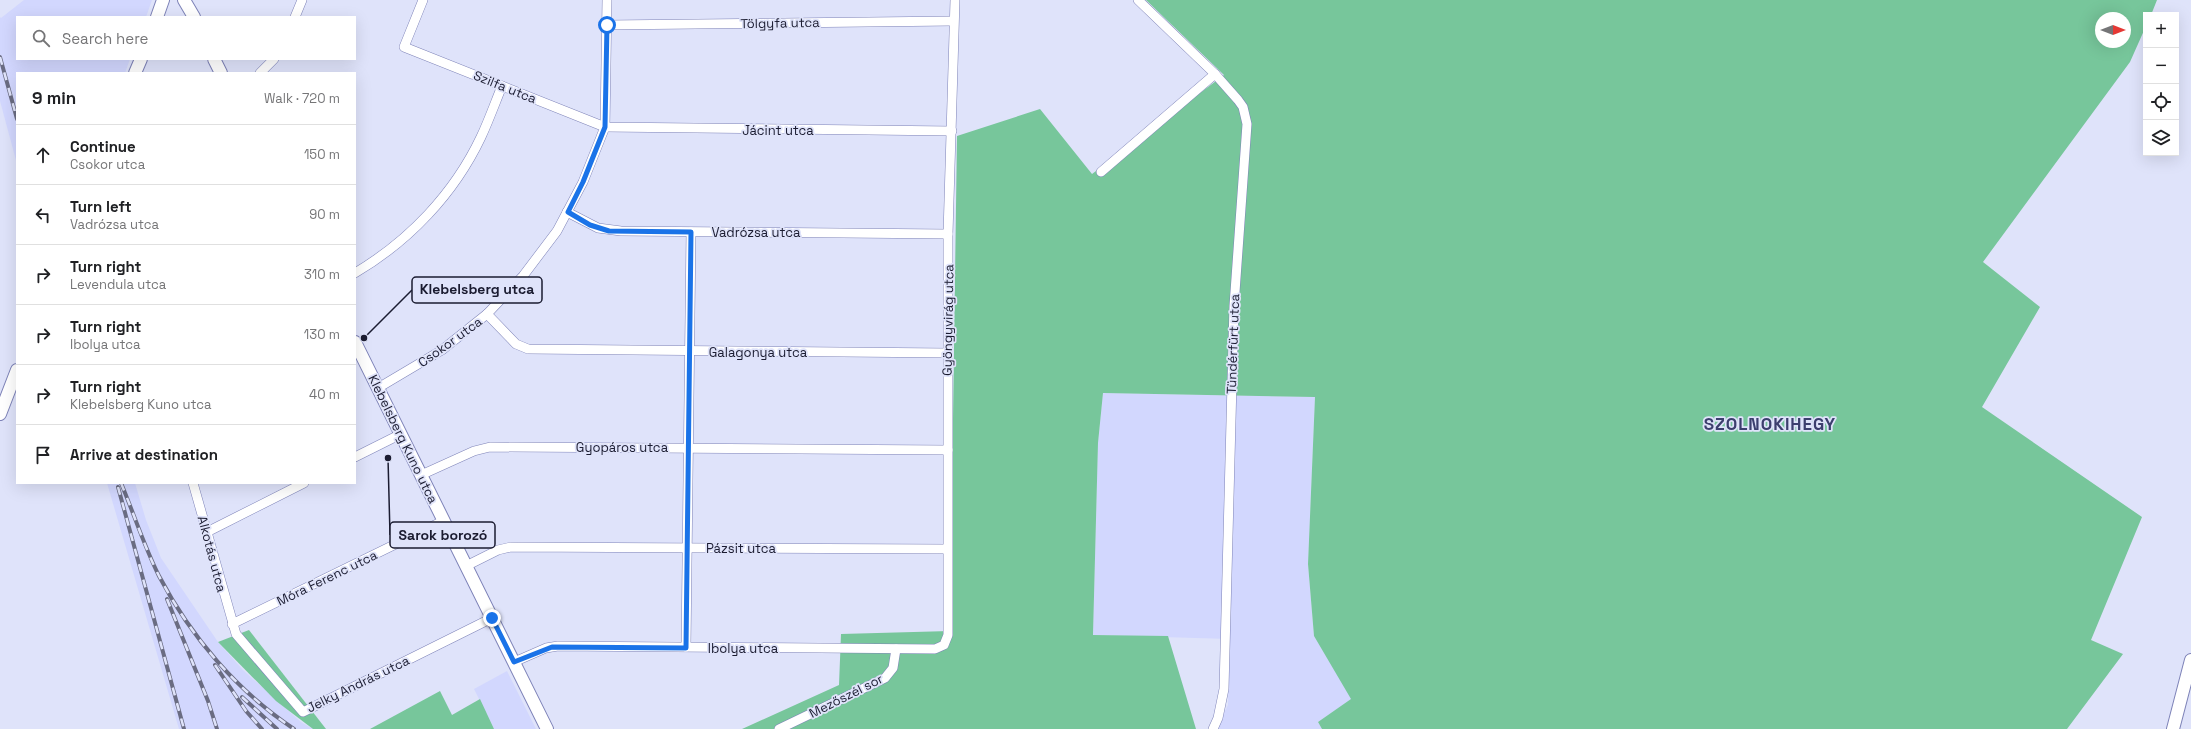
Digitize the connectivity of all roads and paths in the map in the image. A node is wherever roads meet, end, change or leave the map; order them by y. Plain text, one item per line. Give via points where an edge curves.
1 (163, 0) edge
2 (184, 0) edge
3 (302, 0) edge
4 (423, 0) edge
5 (607, 0) edge
6 (955, 0) edge
7 (1138, 0) edge
8 (157, 16) edge
9 (193, 16) edge
10 (295, 16) edge
11 (953, 21) junction
12 (607, 25) junction
13 (141, 60) edge
14 (214, 60) edge
15 (273, 60) edge
16 (135, 72) edge
17 (220, 72) edge
18 (261, 72) edge
19 (1215, 74) junction
20 (502, 86) junction
21 (605, 127) junction
22 (952, 131) junction
23 (1101, 172) dead end
24 (568, 212) junction
25 (691, 232) junction
26 (948, 234) junction
27 (356, 272) edge
28 (487, 314) junction
29 (356, 347) edge
30 (690, 351) junction
31 (948, 353) junction
32 (16, 373) edge
33 (378, 388) junction
34 (0, 414) edge
35 (401, 434) junction
36 (689, 447) junction
37 (948, 450) junction
38 (356, 457) edge
39 (421, 475) junction
40 (193, 484) edge
41 (302, 484) edge
42 (443, 521) junction
43 (207, 532) junction
44 (687, 548) junction
45 (947, 549) junction
46 (466, 566) junction
47 (492, 618) junction
48 (232, 624) junction
49 (947, 641) joint
50 (686, 648) junction
51 (896, 649) junction
52 (2191, 660) edge
53 (514, 662) junction
54 (547, 729) edge
55 (779, 729) edge
56 (1212, 729) edge
57 (2173, 729) edge

1 - 8 street
2 - 9 street
3 - 10 street
4 - 20 street, Szilfa utca via 404,47
5 - 12 street, Csokor utca
6 - 11 street, Gyöngyvirág utca
7 - 19 street, Tündérfürt utca
11 - 12 street, Tölgyfa utca
11 - 22 street, Gyöngyvirág utca
12 - 21 street, Csokor utca
13 - 16 street
14 - 17 street
15 - 18 street
19 - 23 street
19 - 56 street, Tündérfürt utca via 1243,107 1247,124 1234,306 1224,689 1218,718
20 - 21 street, Szilfa utca
20 - 27 street via 480,138 448,192 389,252
21 - 22 street, Jácint utca
21 - 24 street, Csokor utca via 586,176
22 - 26 street, Gyöngyvirág utca
24 - 25 street, Vadrózsa utca via 590,225 609,231
24 - 28 street, Csokor utca via 538,257
25 - 26 street, Vadrózsa utca
25 - 30 street
26 - 31 street, Gyöngyvirág utca
28 - 30 street, Galagonya utca via 516,344 528,349
28 - 33 street, Csokor utca via 442,350
29 - 33 street, Klebelsberg Kuno utca
30 - 31 street, Galagonya utca
30 - 36 street
31 - 37 street, Gyöngyvirág utca
32 - 34 street
33 - 35 street, Klebelsberg Kuno utca
35 - 38 street
35 - 39 street, Klebelsberg Kuno utca
36 - 37 street, Gyopáros utca
36 - 39 street, Gyopáros utca via 490,447 474,450
36 - 44 street
37 - 45 street, Gyöngyvirág utca
39 - 42 street, Klebelsberg Kuno utca
40 - 43 street, Alkotás utca
41 - 43 street
42 - 46 street, Klebelsberg Kuno utca
42 - 48 street, Móra Ferenc utca
43 - 48 street, Alkotás utca
44 - 45 street, Pázsit utca
44 - 46 street, Pázsit utca via 511,547 498,550
44 - 50 street
45 - 49 street, Gyöngyvirág utca
46 - 47 street, Klebelsberg Kuno utca
47 - 48 street, Jelky András utca via 303,712 240,642
47 - 53 street, Klebelsberg Kuno utca
49 - 51 street, Ibolya utca via 940,648
50 - 51 street, Ibolya utca
50 - 53 street, Ibolya utca via 552,647
51 - 55 street, Mezőszél sor via 893,668 885,678
52 - 57 street
53 - 54 street, Klebelsberg Kuno utca

